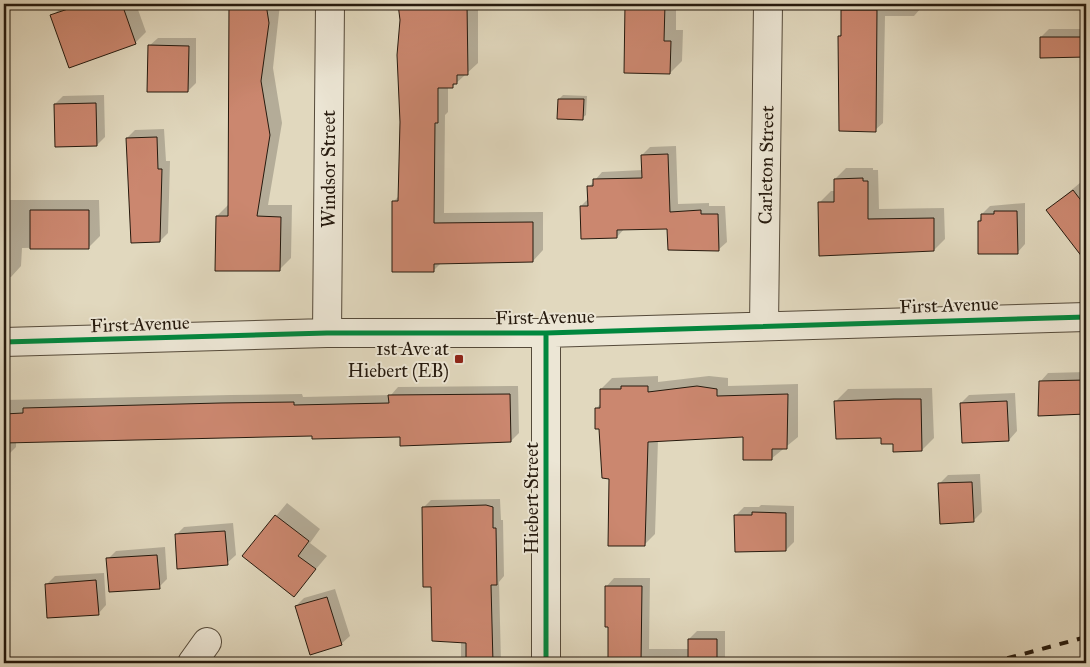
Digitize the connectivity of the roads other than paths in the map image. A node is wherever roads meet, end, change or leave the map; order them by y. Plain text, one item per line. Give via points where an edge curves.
1 (330, 4) edge
2 (768, 4) edge
3 (1086, 316) edge
4 (764, 326) junction
5 (327, 334) junction
6 (546, 334) junction
7 (4, 342) edge
8 (546, 663) edge

1 - 5 street, Windsor Street
2 - 4 street, Carleton Street
3 - 4 street, First Avenue
4 - 6 street, First Avenue
5 - 6 street, First Avenue
5 - 7 street, First Avenue
6 - 8 street, Hiebert Street

